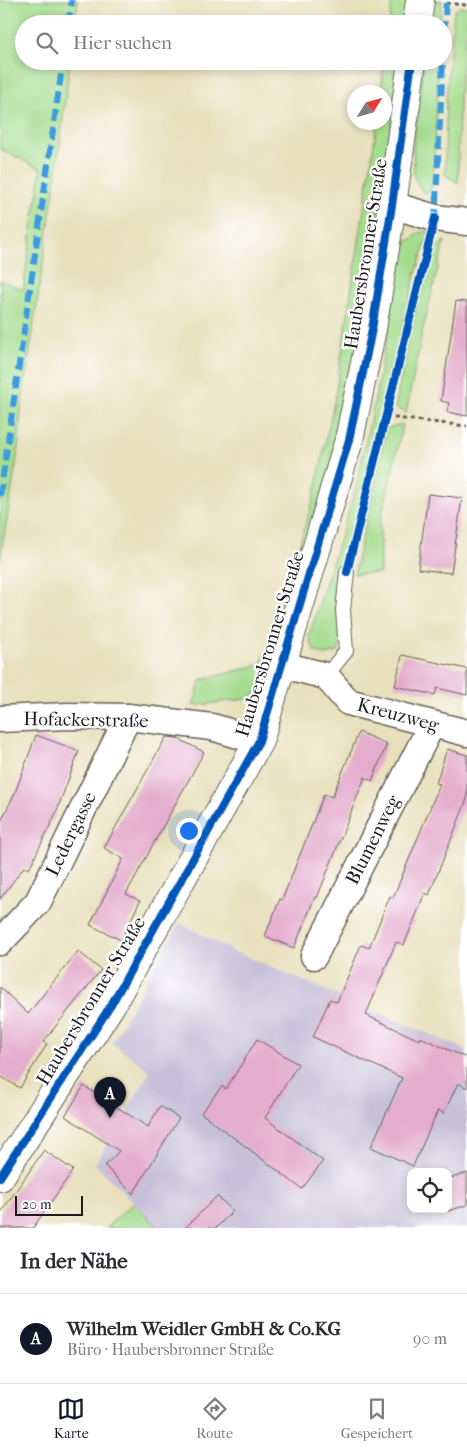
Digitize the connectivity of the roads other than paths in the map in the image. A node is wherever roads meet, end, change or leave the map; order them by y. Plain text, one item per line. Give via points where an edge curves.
1 (433, 2) edge
2 (424, 15) edge
3 (411, 70) edge
4 (392, 205) junction
5 (467, 222) edge
6 (347, 572) dead end
7 (283, 665) junction
8 (326, 676) junction
9 (128, 717) junction
10 (0, 719) edge
11 (432, 724) junction
12 (467, 733) edge
13 (259, 741) junction
14 (0, 942) edge
15 (314, 956) dead end
16 (0, 1176) edge

1 - 2 street
3 - 4 street, Haubersbronner Straße
4 - 5 street via 435,218
4 - 7 street, Haubersbronner Straße via 372,329 349,440
6 - 8 lane via 343,610 346,651
7 - 8 street
7 - 13 street, Haubersbronner Straße
8 - 11 street, Kreuzweg via 348,702
9 - 10 street, Hofackerstraße
9 - 13 street, Hofackerstraße via 212,727
9 - 14 street, Ledergasse via 38,902
11 - 12 street, Kreuzweg
11 - 15 street, Blumenweg
13 - 16 street, Haubersbronner Straße via 111,1005

